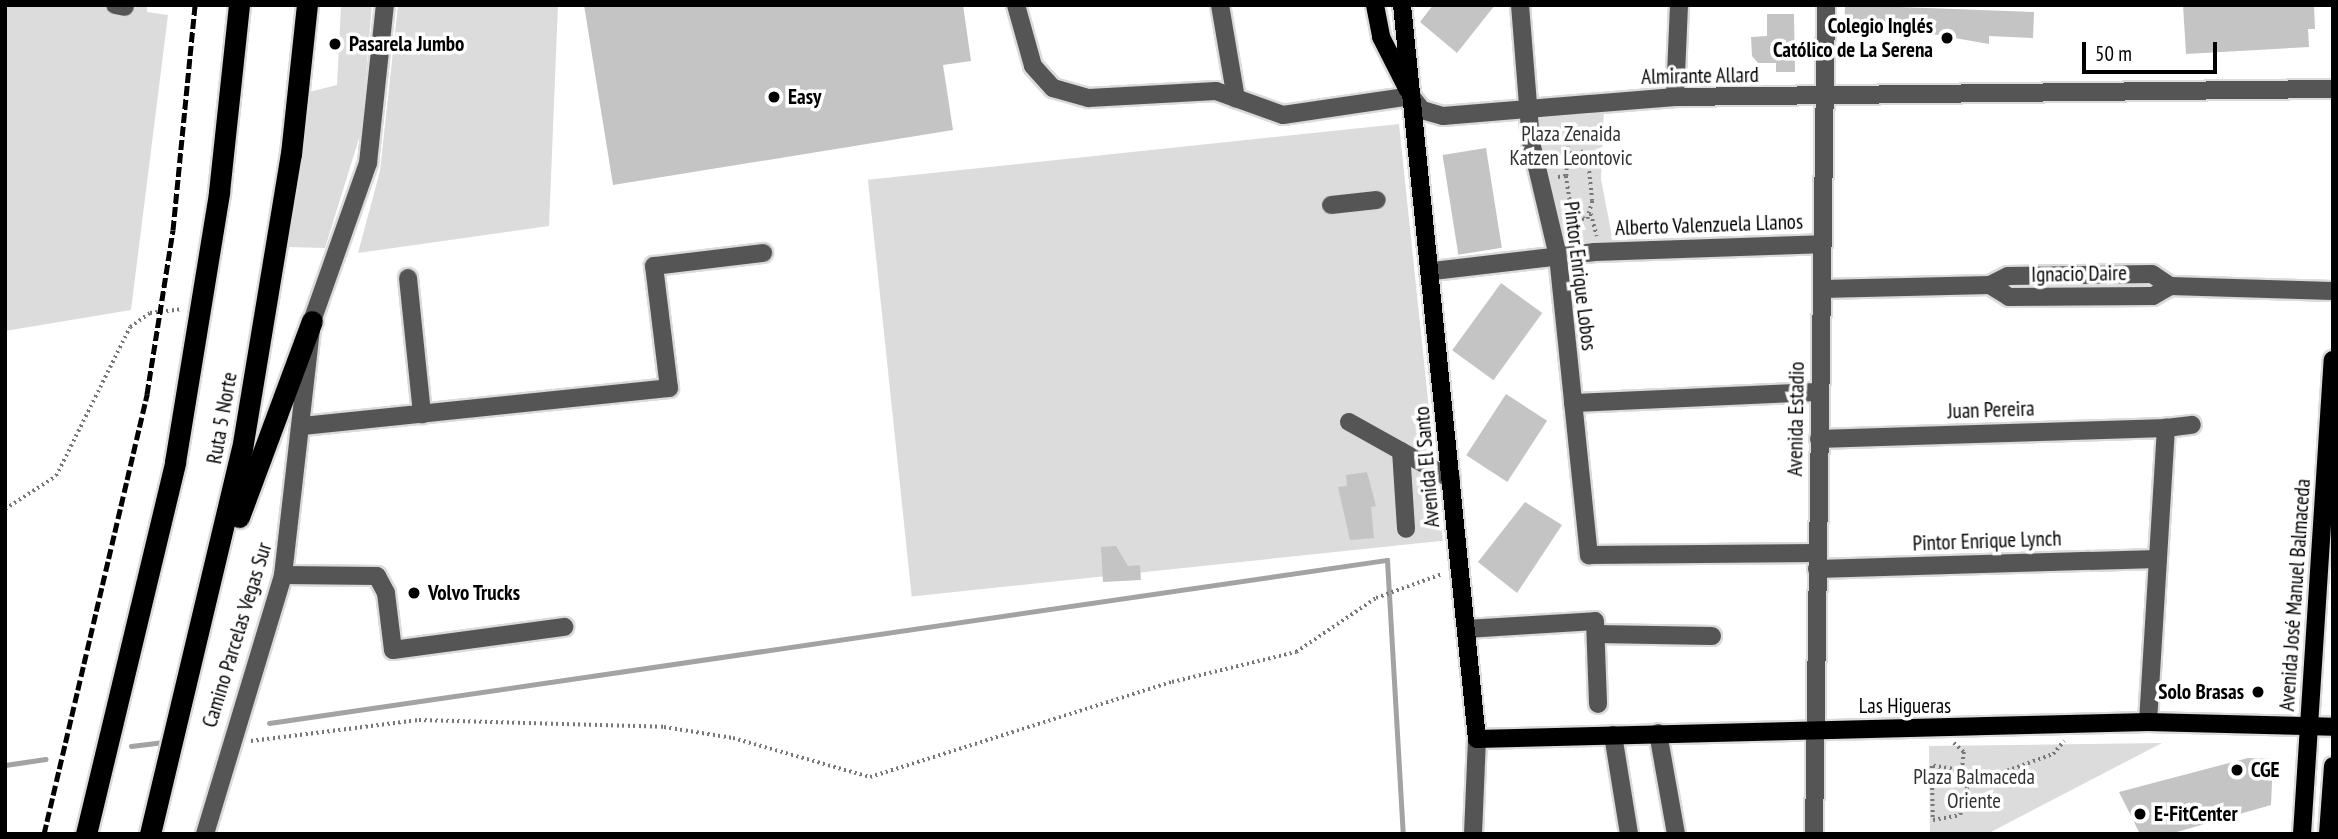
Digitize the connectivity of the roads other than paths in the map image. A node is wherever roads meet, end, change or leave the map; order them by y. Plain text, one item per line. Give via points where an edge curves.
1 (239, 5) edge
2 (307, 5) edge
3 (385, 5) edge
4 (1016, 5) edge
5 (1220, 5) edge
6 (1374, 5) edge
7 (1402, 5) edge
8 (1520, 5) edge
9 (1679, 5) edge
10 (1826, 5) edge
11 (2333, 89) edge
12 (1411, 96) junction
13 (1675, 97) junction
14 (1236, 99) junction
15 (1820, 99) junction
16 (1530, 107) junction
17 (1377, 200) dead end
18 (1331, 205) dead end
19 (1820, 244) junction
20 (763, 253) dead end
21 (1558, 256) junction
22 (1433, 271) junction
23 (408, 278) dead end
24 (1822, 289) junction
25 (2333, 291) edge
26 (312, 321) junction
27 (2333, 360) edge
28 (1819, 392) junction
29 (1573, 403) junction
30 (422, 414) junction
31 (1349, 422) dead end
32 (2192, 425) dead end
33 (302, 426) junction
34 (2165, 428) junction
35 (1819, 439) junction
36 (1401, 451) junction
37 (1451, 479) junction
38 (1406, 528) dead end
39 (1590, 555) joint
40 (2158, 559) junction
41 (1817, 561) junction
42 (216, 575) junction
43 (283, 575) junction
44 (564, 627) dead end
45 (1466, 629) junction
46 (1596, 634) junction
47 (1712, 636) dead end
48 (1598, 704) dead end
49 (2148, 722) junction
50 (1817, 727) junction
51 (2309, 727) junction
52 (2333, 727) edge
53 (1658, 733) junction
54 (1613, 735) junction
55 (1477, 739) junction
56 (2333, 766) edge
57 (86, 834) edge
58 (150, 834) edge
59 (205, 834) edge
60 (1473, 834) edge
61 (1629, 834) edge
62 (1676, 834) edge
63 (1814, 834) edge
64 (2302, 834) edge
65 (2328, 834) edge

1 - 57 highway, Ruta 5 Norte via 219,192 175,462
2 - 42 highway, Ruta 5 Norte via 291,154
3 - 26 street, Camino Parcelas Vegas Sur via 368,163
4 - 14 street via 1033,66 1053,88 1089,98 1188,88
5 - 14 street
6 - 12 main road, Avenida El Santo via 1386,50
7 - 12 main road, Avenida El Santo
8 - 16 street, Pintor Enrique Lobos
9 - 13 street
10 - 15 street, Avenida Estadio
11 - 15 street, Almirante Allard
12 - 14 street via 1283,115
12 - 16 street, Almirante Allard via 1422,110 1443,116
12 - 22 main road, Avenida El Santo
13 - 15 street, Almirante Allard
13 - 16 street, Almirante Allard
15 - 19 street, Avenida Estadio
16 - 21 street, Pintor Enrique Lobos
17 - 18 street
19 - 21 street, Alberto Valenzuela Llanos
19 - 24 street, Avenida Estadio
20 - 30 street via 654,266 669,388
21 - 22 street, Alberto Valenzuela Llanos
21 - 29 street, Pintor Enrique Lobos
22 - 37 main road, Avenida El Santo
23 - 30 street
24 - 25 street, Ignacio Daire via 1990,285 2010,298 2153,296 2170,286
24 - 28 street, Avenida Estadio
26 - 33 street, Camino Parcelas Vegas Sur
26 - 42 highway
27 - 51 main road, Avenida José Manuel Balmaceda
28 - 29 street
28 - 35 street, Avenida Estadio
29 - 39 street, Pintor Enrique Lobos
30 - 33 street
31 - 36 street
32 - 34 street, Juan Pereira
33 - 43 street, Camino Parcelas Vegas Sur
34 - 35 street, Juan Pereira
34 - 40 street
35 - 41 street, Avenida Estadio
36 - 37 street
36 - 38 street
37 - 45 main road, Avenida El Santo
39 - 41 street, Pintor Enrique Lynch
40 - 41 street, Pintor Enrique Lynch
40 - 49 street
41 - 50 street, Avenida Estadio
42 - 58 highway, Ruta 5 Norte
43 - 44 street via 377,576 386,593 393,650
43 - 59 street, Camino Parcelas Vegas Sur via 228,744
45 - 46 street via 1595,621
45 - 55 main road, Avenida El Santo
46 - 47 street
46 - 48 street
49 - 50 main road, Las Higueras via 1944,729
49 - 51 main road, Las Higueras
50 - 53 main road, Las Higueras
50 - 63 street, Avenida Estadio
51 - 52 main road, Las Higueras
51 - 64 main road, Avenida José Manuel Balmaceda
53 - 54 main road, Las Higueras
53 - 62 street
54 - 55 main road, Las Higueras
54 - 61 street
55 - 60 street, Avenida El Santo
56 - 65 main road

